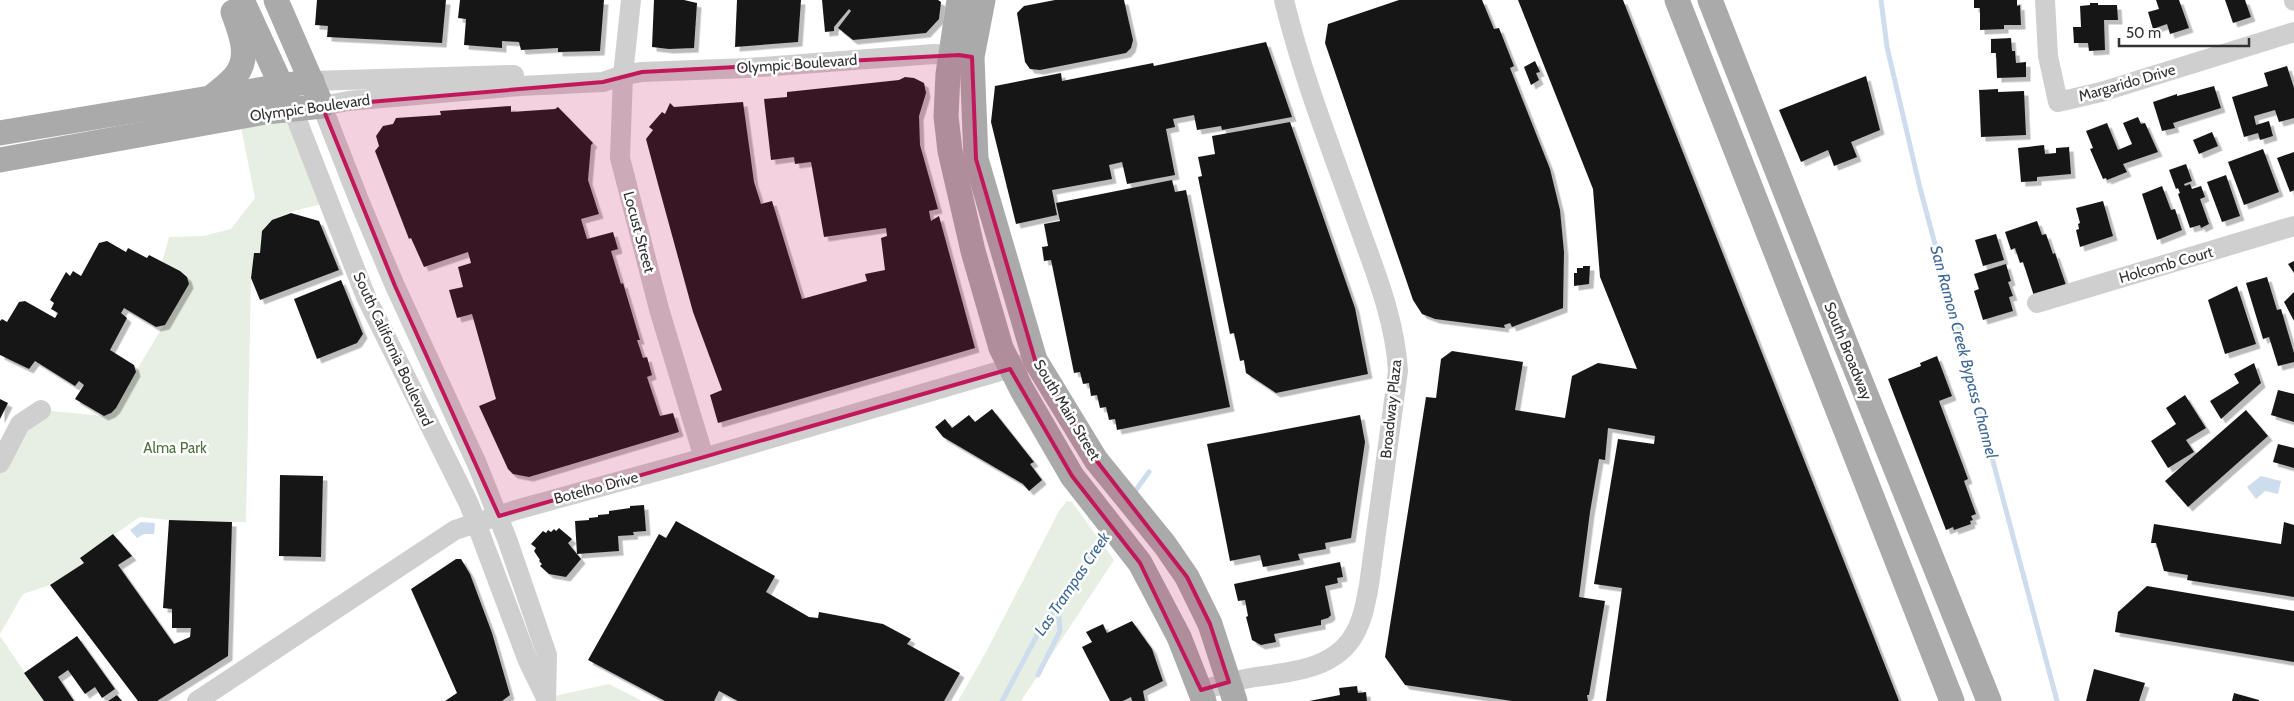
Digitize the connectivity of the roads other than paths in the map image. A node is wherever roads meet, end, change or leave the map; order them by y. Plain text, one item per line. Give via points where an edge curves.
1 (228, 0) edge
2 (242, 0) edge
3 (276, 0) edge
4 (631, 0) edge
5 (959, 0) edge
6 (983, 0) edge
7 (1677, 0) edge
8 (1710, 0) edge
9 (2045, 0) edge
10 (1285, 2) edge
11 (2294, 32) edge
12 (961, 55) junction
13 (623, 75) junction
14 (312, 81) junction
15 (282, 86) junction
16 (213, 96) junction
17 (322, 106) junction
18 (293, 110) junction
19 (0, 133) edge
20 (0, 160) edge
21 (2294, 226) edge
22 (2037, 303) dead end
23 (1034, 360) junction
24 (1010, 369) junction
25 (41, 410) dead end
26 (704, 458) junction
27 (0, 463) edge
28 (498, 516) junction
29 (476, 523) junction
30 (1232, 692) edge
31 (1203, 696) edge
32 (546, 700) edge
33 (197, 701) edge
34 (1952, 701) edge
35 (1989, 701) edge

1 - 16 main road via 243,39 243,58 236,76
2 - 15 main road, South California Boulevard
3 - 14 main road, South California Boulevard
4 - 13 street, Locust Street
5 - 12 main road, South Main Street
6 - 12 main road, South Main Street
7 - 34 main road, South Broadway
8 - 35 main road, South Broadway
9 - 11 street, Margarido Drive via 2048,56 2058,102 2101,92
10 - 30 street, Broadway Plaza via 1314,98 1386,306 1398,371 1369,585 1355,633 1345,647 1314,667
12 - 13 street, Olympic Boulevard
12 - 23 main road, South Main Street via 976,159
12 - 24 main road, South Main Street via 946,116 950,151 973,251
13 - 14 street, Olympic Boulevard via 603,71
13 - 17 street, Olympic Boulevard via 603,82 501,88
13 - 26 street, Locust Street via 620,158 659,309
14 - 15 main road, Olympic Boulevard
14 - 17 main road, South California Boulevard
15 - 16 main road, Olympic Boulevard
15 - 18 main road, South California Boulevard
16 - 19 main road, Olympic Boulevard
17 - 18 main road, Olympic Boulevard
17 - 28 street, South California Boulevard via 392,278
18 - 20 main road, Olympic Boulevard via 266,112
18 - 29 street, South California Boulevard via 366,297
21 - 22 street, Holcomb Court
23 - 24 street, Botelho Drive
23 - 30 main road, South Main Street via 1096,460 1187,577 1210,624
24 - 26 street, Botelho Drive
24 - 31 main road, South Main Street via 1072,476 1140,563 1179,637
25 - 27 street via 20,424
26 - 28 street, Botelho Drive
28 - 29 street, Botelho Drive
28 - 32 street, South California Boulevard via 547,655
29 - 32 street, South California Boulevard
29 - 33 street, Botelho Drive via 454,530
30 - 31 street, Broadway Plaza

